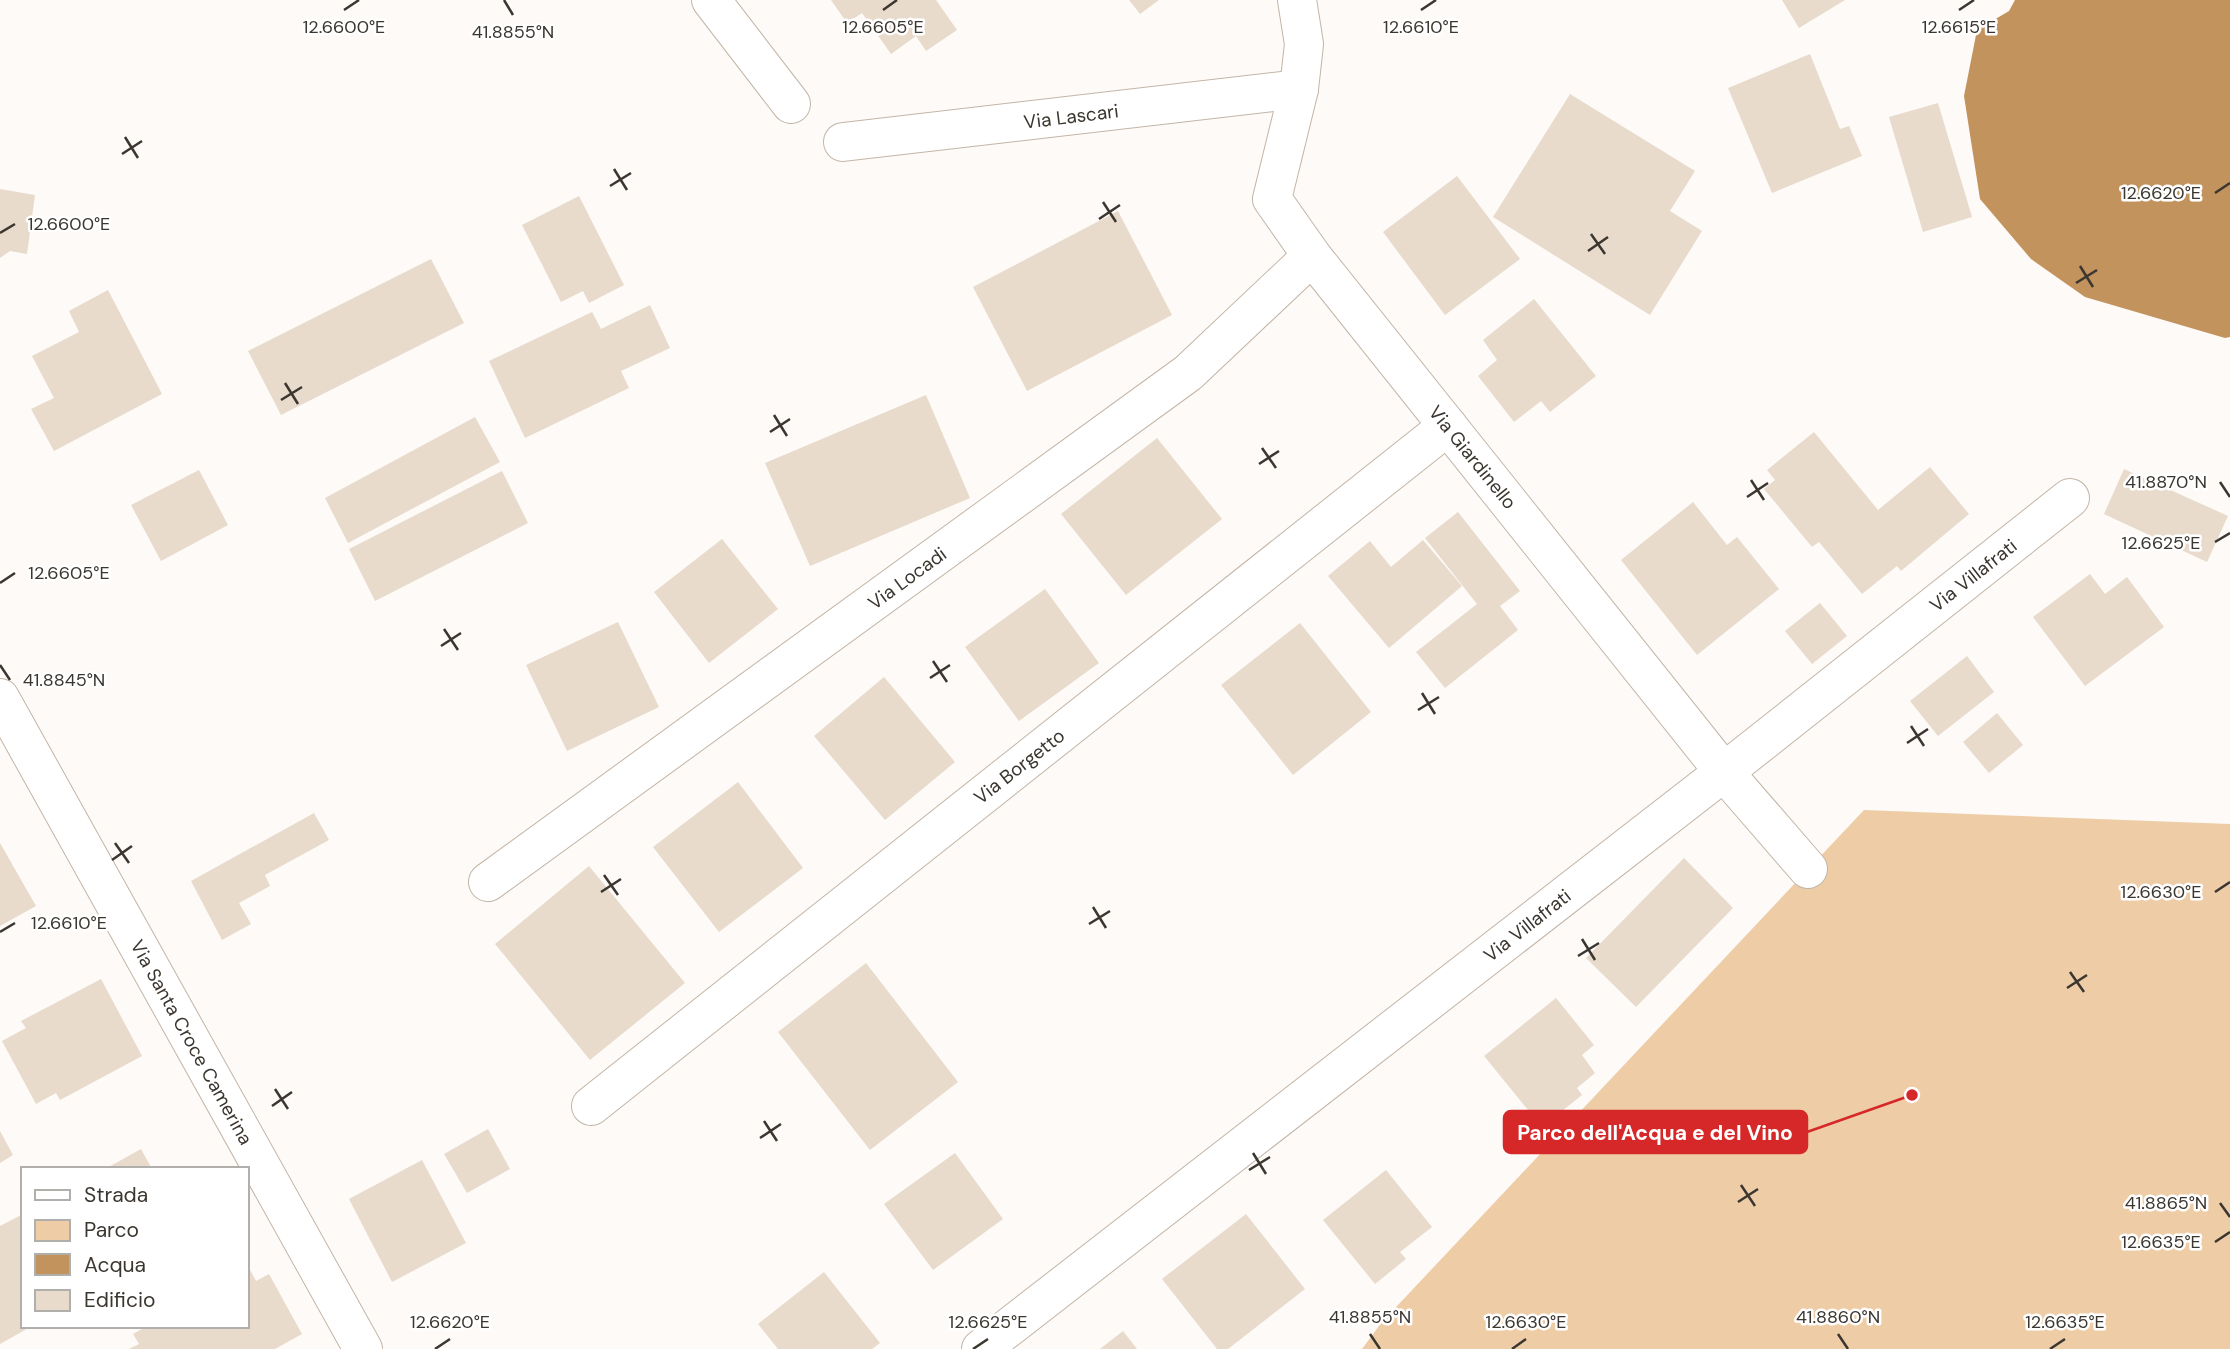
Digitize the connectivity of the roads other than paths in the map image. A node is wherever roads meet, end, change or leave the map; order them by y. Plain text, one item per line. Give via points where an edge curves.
1 (711, 0) edge
2 (1297, 0) edge
3 (1299, 89) junction
4 (790, 104) dead end
5 (843, 142) dead end
6 (1312, 256) junction
7 (1448, 426) junction
8 (2070, 498) dead end
9 (0, 698) edge
10 (13, 752) edge
11 (1724, 772) junction
12 (1808, 869) dead end
13 (488, 882) dead end
14 (590, 1106) dead end
15 (363, 1349) edge
16 (981, 1349) edge

1 - 4 street
2 - 3 street, Via Giardinello via 1304,44
3 - 5 street, Via Lascari
3 - 6 street, Via Giardinello via 1272,199
6 - 7 street, Via Giardinello
6 - 13 street, Via Locadi via 1188,373
7 - 11 street, Via Giardinello
7 - 14 street, Via Borgetto
8 - 11 street, Via Villafrati
9 - 10 street, Via Santa Croce Camerina
10 - 15 street, Via Santa Croce Camerina
11 - 12 street, Via Giardinello
11 - 16 street, Via Villafrati

